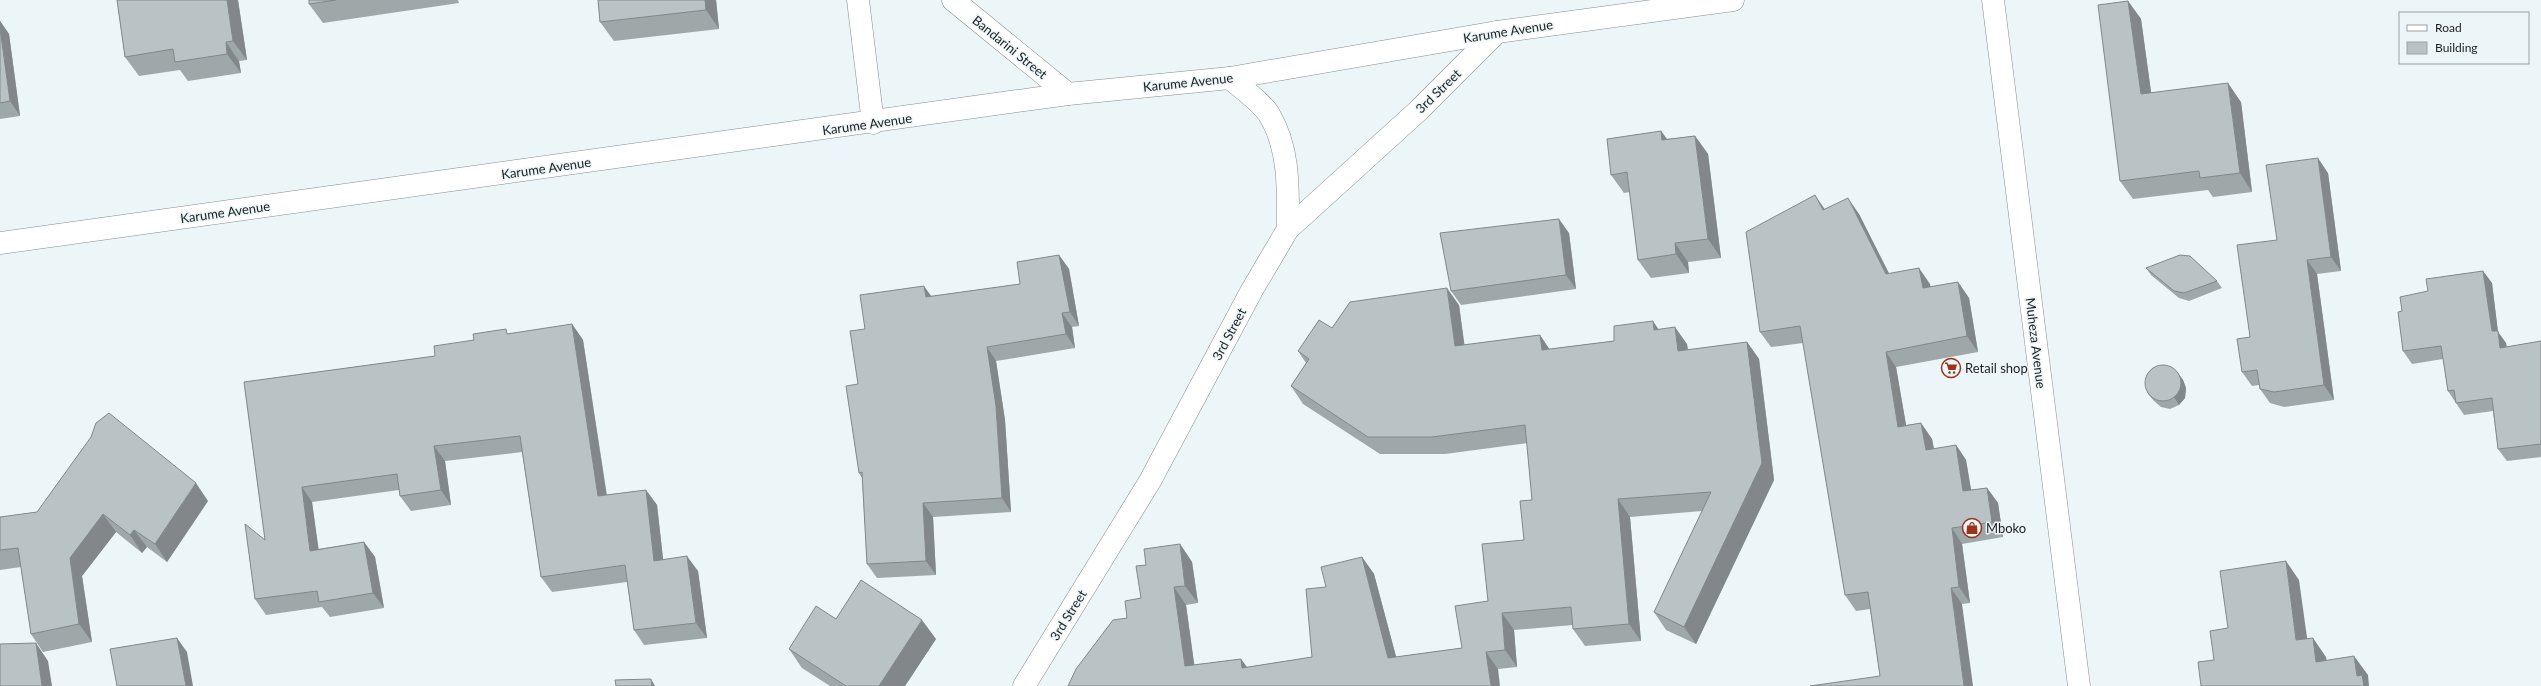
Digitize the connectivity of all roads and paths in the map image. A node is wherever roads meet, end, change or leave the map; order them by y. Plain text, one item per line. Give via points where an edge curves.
1 (858, 0) edge
2 (953, 0) edge
3 (1733, 0) edge
4 (1993, 0) edge
5 (1497, 32) junction
6 (1230, 78) junction
7 (1068, 94) junction
8 (873, 123) junction
9 (1288, 229) junction
10 (0, 243) edge
11 (1024, 686) edge
12 (2079, 686) edge

1 - 8 street
2 - 7 street, Bandarini Street
3 - 5 street, Karume Avenue
4 - 12 street, Muheza Avenue
5 - 6 street, Karume Avenue
5 - 9 street, 3rd Street via 1418,110
6 - 7 street, Karume Avenue
6 - 9 street via 1270,114 1280,137 1288,179
7 - 8 street, Karume Avenue
8 - 10 street, Karume Avenue
9 - 11 street, 3rd Street via 1252,290 1150,481

